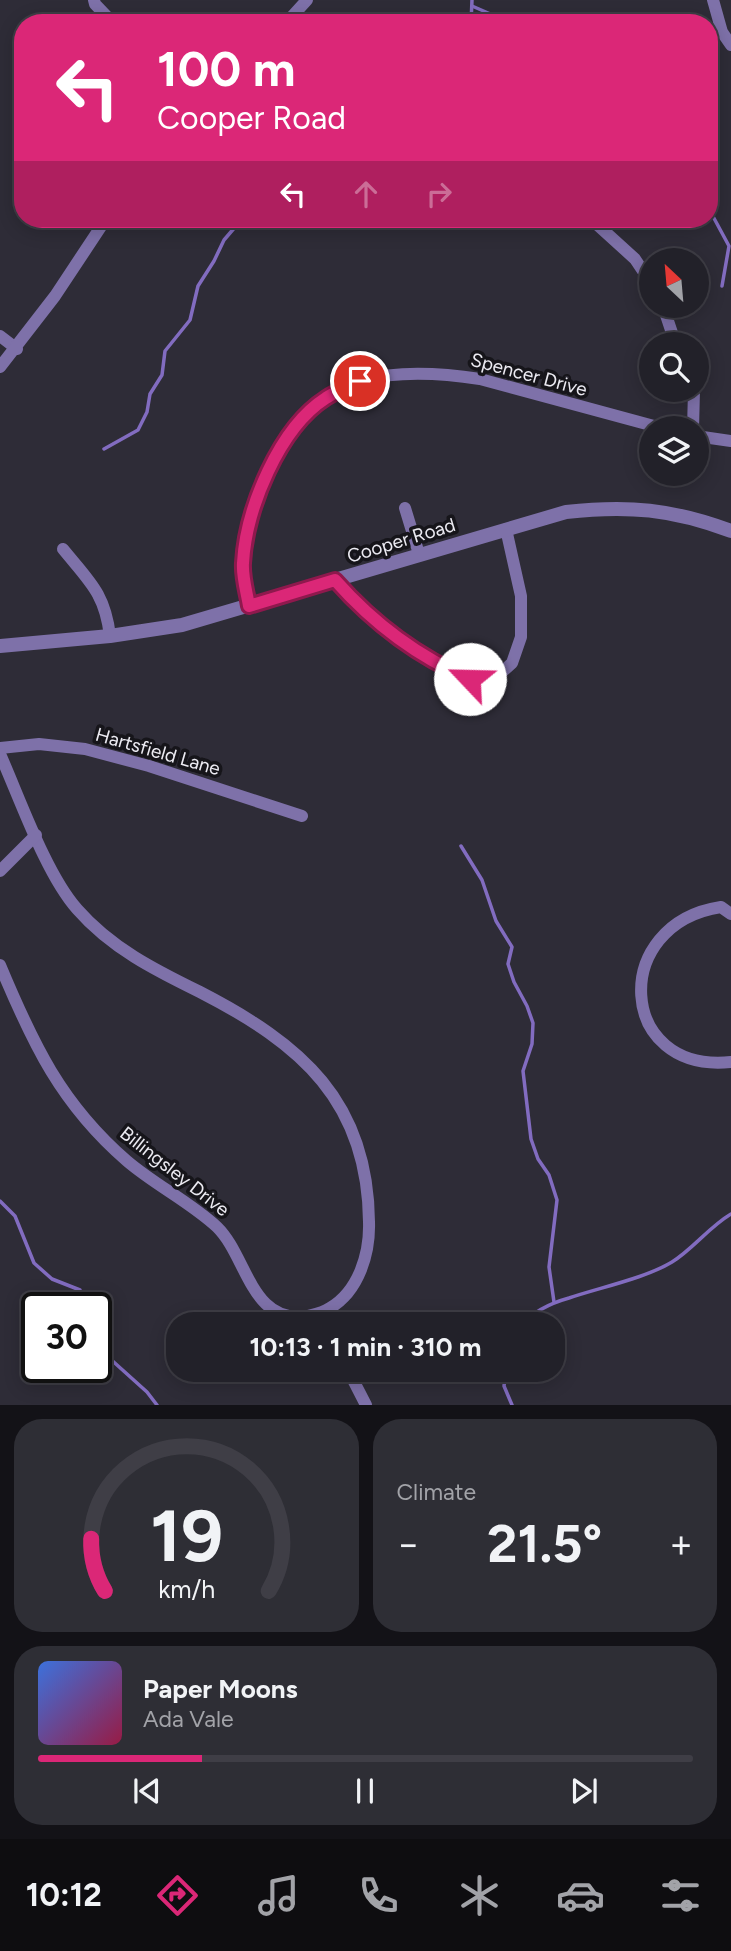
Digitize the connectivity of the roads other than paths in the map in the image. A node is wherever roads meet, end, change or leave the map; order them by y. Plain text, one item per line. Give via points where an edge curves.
1 (94, 0) edge
2 (307, 0) edge
3 (104, 14) edge
4 (294, 14) edge
5 (718, 18) edge
6 (731, 45) edge
7 (97, 228) edge
8 (601, 228) edge
9 (639, 265) edge
10 (0, 336) edge
11 (17, 349) junction
12 (0, 367) edge
13 (639, 422) edge
14 (709, 438) edge
15 (731, 441) edge
16 (405, 508) dead end
17 (506, 529) junction
18 (731, 531) edge
19 (63, 549) dead end
20 (419, 554) junction
21 (335, 580) junction
22 (249, 606) junction
23 (110, 636) junction
24 (0, 646) edge
25 (0, 748) edge
26 (0, 754) edge
27 (302, 816) dead end
28 (36, 835) junction
29 (0, 871) edge
30 (731, 914) edge
31 (0, 965) edge
32 (731, 1062) edge
33 (277, 1312) edge
34 (329, 1312) edge
35 (354, 1382) edge
36 (366, 1405) edge

1 - 3 street
2 - 4 street
5 - 6 street
7 - 11 street via 80,261
8 - 9 street
10 - 11 street
11 - 12 street
13 - 22 street, Spencer Drive via 480,379 387,375 360,381 314,408 294,427 272,463 246,534 243,566
14 - 15 street
16 - 20 street
17 - 18 street, Cooper Road via 566,512 626,507 678,514
17 - 20 street, Cooper Road
17 - 21 street via 521,596 521,637 512,663 489,678 470,679 435,663 373,620
19 - 23 street via 99,592
20 - 21 street, Cooper Road
21 - 22 street, Cooper Road
22 - 23 street, Cooper Road via 182,625
23 - 24 street, Cooper Road
25 - 27 street, Hartsfield Lane via 39,744 85,749
26 - 28 street, Billingsley Drive
28 - 29 street
28 - 34 street, Billingsley Drive via 62,889 114,943 291,1049 319,1075 346,1115 366,1168 370,1227 360,1273 352,1289
30 - 32 street via 721,907 703,910 669,928 645,965 640,991 648,1027 673,1051 705,1063
31 - 33 street, Billingsley Drive via 40,1056 79,1113 129,1162 220,1230 252,1287
35 - 36 street

